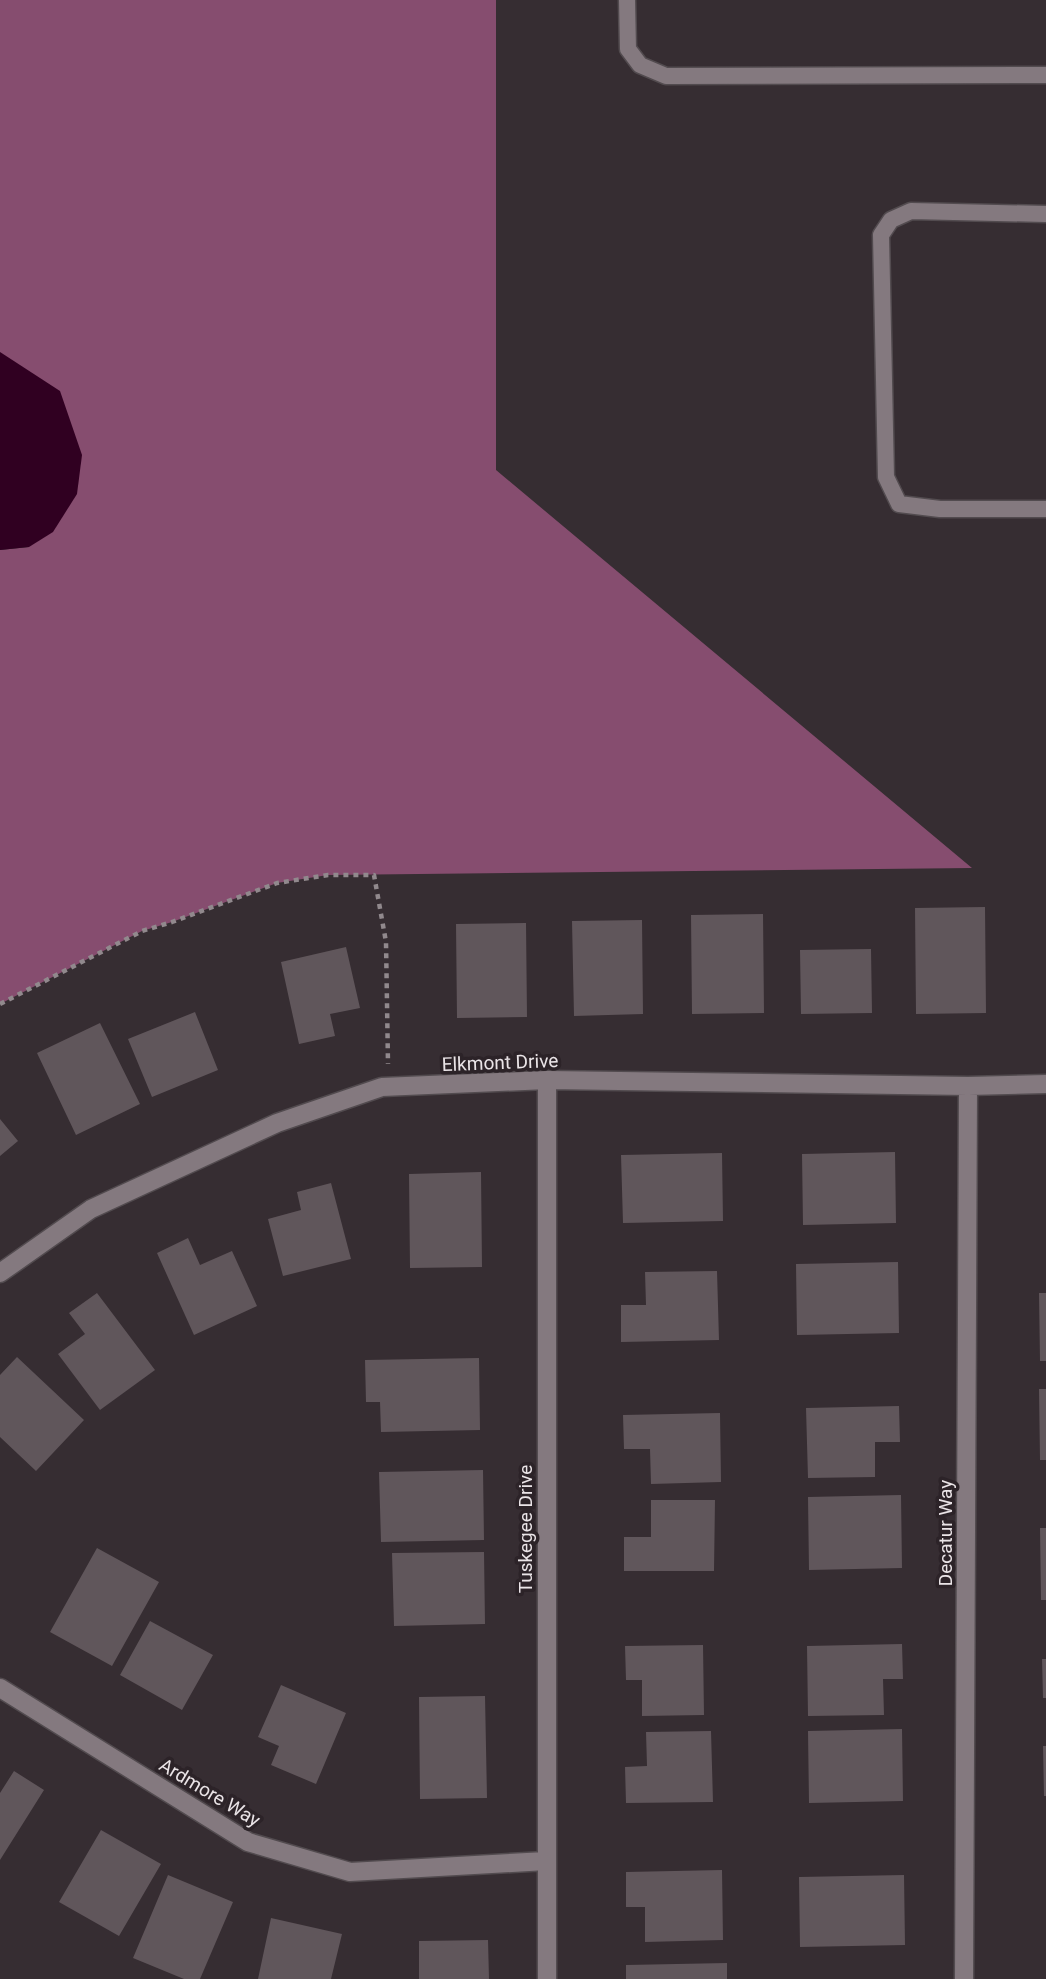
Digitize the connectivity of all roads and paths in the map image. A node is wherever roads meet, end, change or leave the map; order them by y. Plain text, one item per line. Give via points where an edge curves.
1 (627, 0) edge
2 (1046, 75) edge
3 (1046, 214) edge
4 (1046, 509) edge
5 (0, 1004) edge
6 (547, 1080) junction
7 (1046, 1084) edge
8 (968, 1086) junction
9 (388, 1087) junction
10 (0, 1273) edge
11 (0, 1688) edge
12 (546, 1861) junction
13 (547, 1979) edge
14 (964, 1979) edge

1 - 2 lane via 628,49 640,65 666,76
3 - 4 lane via 911,211 891,220 881,234 886,477 899,504 940,509
5 - 9 path via 142,931 277,883 328,875 374,875 386,942
6 - 8 street, Elkmont Drive
6 - 9 street, Elkmont Drive
6 - 12 street, Tuskegee Drive
7 - 8 street, Elkmont Drive
8 - 14 street, Decatur Way
9 - 10 street, Elkmont Drive via 277,1123 91,1209
11 - 12 street, Ardmore Way via 248,1842 350,1872
12 - 13 street, Tuskegee Drive

